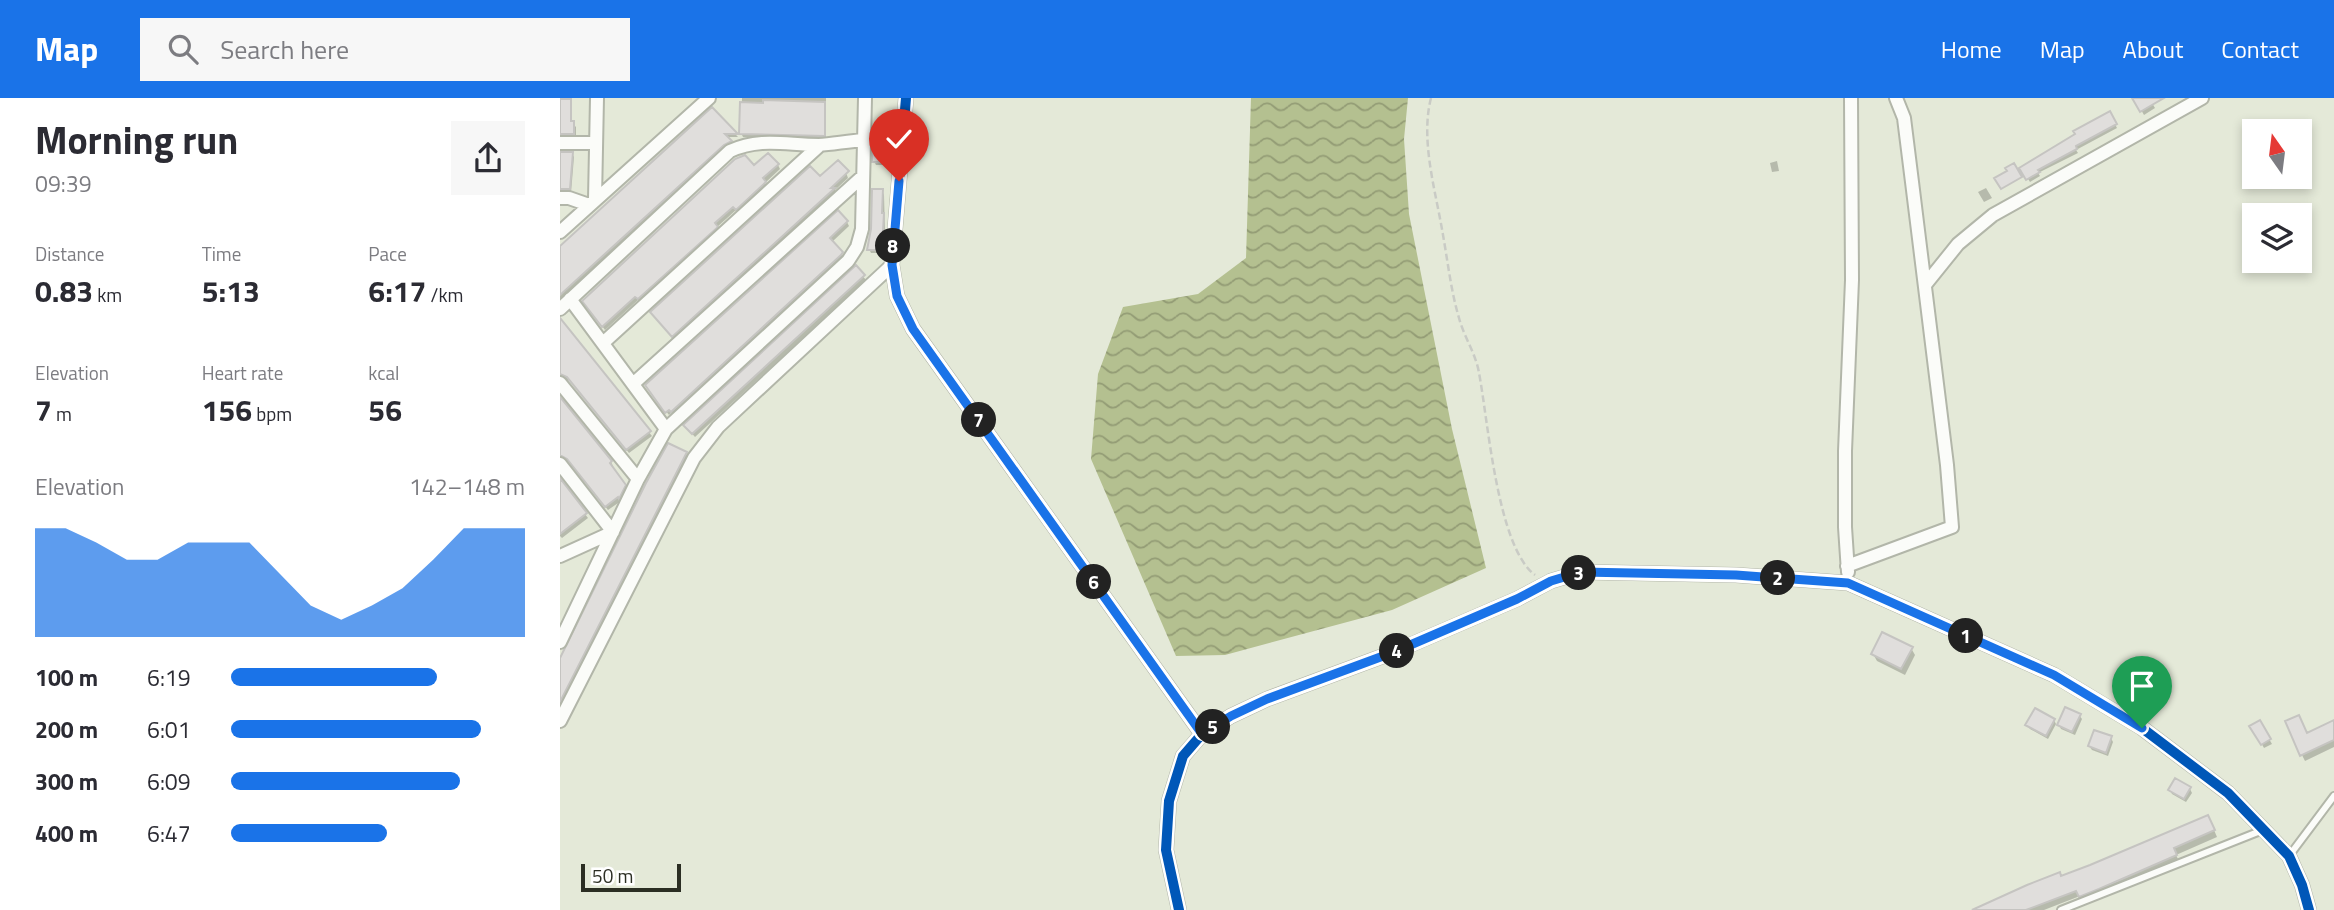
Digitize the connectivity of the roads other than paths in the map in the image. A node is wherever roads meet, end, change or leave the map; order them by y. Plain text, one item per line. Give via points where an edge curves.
1 (597, 98) edge
2 (709, 98) edge
3 (865, 98) edge
4 (906, 98) edge
5 (1851, 98) edge
6 (1896, 98) edge
7 (2202, 98) edge
8 (864, 140) junction
9 (560, 143) edge
10 (596, 143) junction
11 (820, 145) junction
12 (862, 177) junction
13 (560, 198) edge
14 (592, 202) junction
15 (560, 232) edge
16 (892, 265) junction
17 (1925, 285) junction
18 (565, 304) edge
19 (603, 343) junction
20 (560, 383) edge
21 (634, 383) junction
22 (666, 429) junction
23 (560, 464) edge
24 (638, 479) junction
25 (613, 532) junction
26 (561, 555) edge
27 (1847, 566) junction
28 (1848, 583) junction
29 (560, 642) edge
30 (560, 721) edge
31 (1202, 734) junction
32 (2334, 796) edge
33 (2265, 829) junction
34 (2289, 856) junction
35 (1179, 910) edge
36 (2061, 910) edge
37 (2309, 910) edge

1 - 10 street
2 - 14 street
3 - 8 street
4 - 16 street
5 - 27 street
6 - 17 street via 1904,118
7 - 17 street via 1993,215 1958,244
8 - 11 street
8 - 12 street
9 - 10 street
10 - 14 street
11 - 18 street via 764,142 730,151
11 - 19 street
12 - 21 street
12 - 22 street via 862,229 848,261
13 - 14 street
14 - 15 street
16 - 30 street via 704,444
16 - 31 street via 897,296 913,329
17 - 27 street via 1952,527
18 - 19 street
19 - 21 street
20 - 24 street
21 - 22 street
22 - 24 street
23 - 25 street
24 - 25 street
25 - 26 street
25 - 29 street
27 - 28 street
28 - 31 street via 1581,572 1551,581 1411,645 1267,699
28 - 33 street via 2054,675 2142,728 2228,793
31 - 35 street via 1183,756 1169,801 1166,850
32 - 34 lane
33 - 34 street
33 - 36 lane
34 - 37 street

